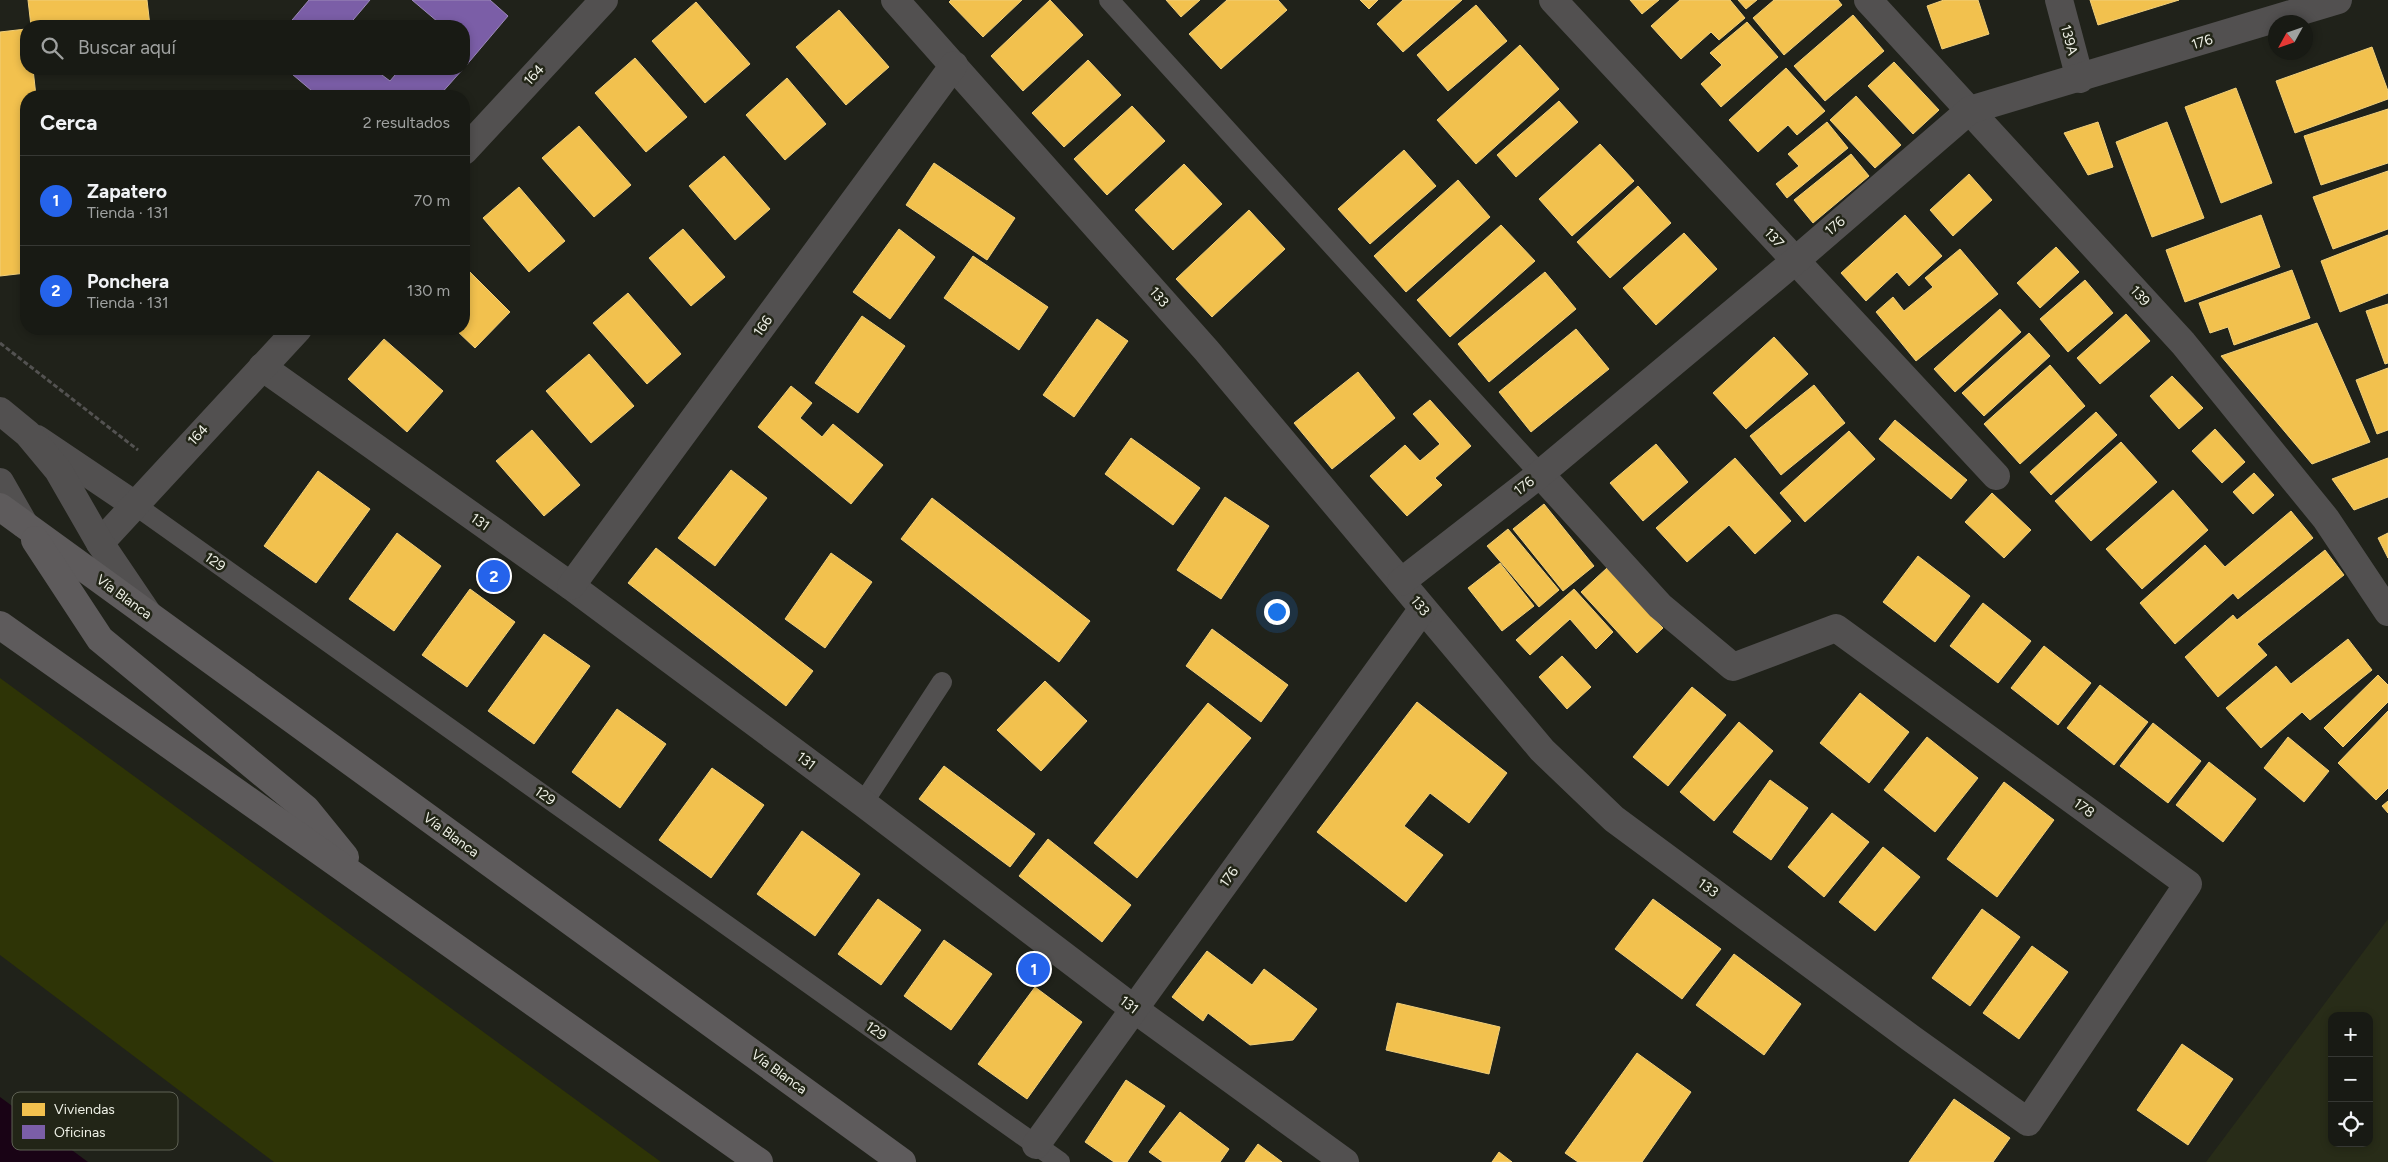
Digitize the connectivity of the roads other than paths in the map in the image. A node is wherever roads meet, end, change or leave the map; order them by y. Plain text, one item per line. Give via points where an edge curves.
1 (604, 0) edge
2 (895, 0) edge
3 (1109, 0) edge
4 (1553, 0) edge
5 (1868, 0) edge
6 (2059, 0) edge
7 (2338, 0) edge
8 (954, 65) junction
9 (2080, 79) junction
10 (1970, 110) junction
11 (470, 144) edge
12 (1795, 261) junction
13 (292, 335) edge
14 (262, 367) junction
15 (0, 411) edge
16 (28, 434) junction
17 (1540, 474) junction
18 (1996, 476) dead end
19 (0, 482) edge
20 (135, 505) junction
21 (0, 507) edge
22 (24, 524) junction
23 (100, 543) junction
24 (1401, 582) junction
25 (571, 586) junction
26 (1422, 610) junction
27 (2388, 612) edge
28 (148, 615) junction
29 (0, 625) edge
30 (942, 682) dead end
31 (863, 803) junction
32 (369, 885) junction
33 (1134, 1009) junction
34 (2028, 1122) joint
35 (1036, 1145) junction
36 (759, 1162) edge
37 (902, 1162) edge
38 (1060, 1162) edge
39 (1345, 1162) edge

1 - 11 street, 164
2 - 8 street, 133
3 - 17 lane
4 - 12 street, 137
5 - 10 street, 139
6 - 9 street, 139A
7 - 9 street, 176
8 - 24 street, 133 via 1207,351
8 - 25 street, 166
9 - 10 street, 176
10 - 12 street, 176
10 - 27 street, 139 via 2183,343 2326,519
12 - 17 street, 176
12 - 18 street, 137
13 - 14 street, 164
14 - 20 street, 164
14 - 25 street, 131
15 - 16 street, 129
16 - 20 street, 129
16 - 23 street, 129 via 58,470
17 - 24 street, 176
17 - 34 street, 178 via 1660,606 1733,667 1836,628 2188,884
19 - 22 street
20 - 23 street, 164
20 - 35 lane, 129
21 - 22 highway, Vía Blanca
22 - 28 highway, Vía Blanca
22 - 32 highway via 100,639 306,809
23 - 28 street, 129
24 - 26 street, 133
25 - 31 street, 131
26 - 33 street, 176
26 - 34 street, 133 via 1542,750 1614,819
28 - 37 highway, Vía Blanca
29 - 32 highway
30 - 31 lane
31 - 33 street, 131
32 - 36 highway
33 - 35 street, 176
33 - 39 street, 131
35 - 38 lane, 129

